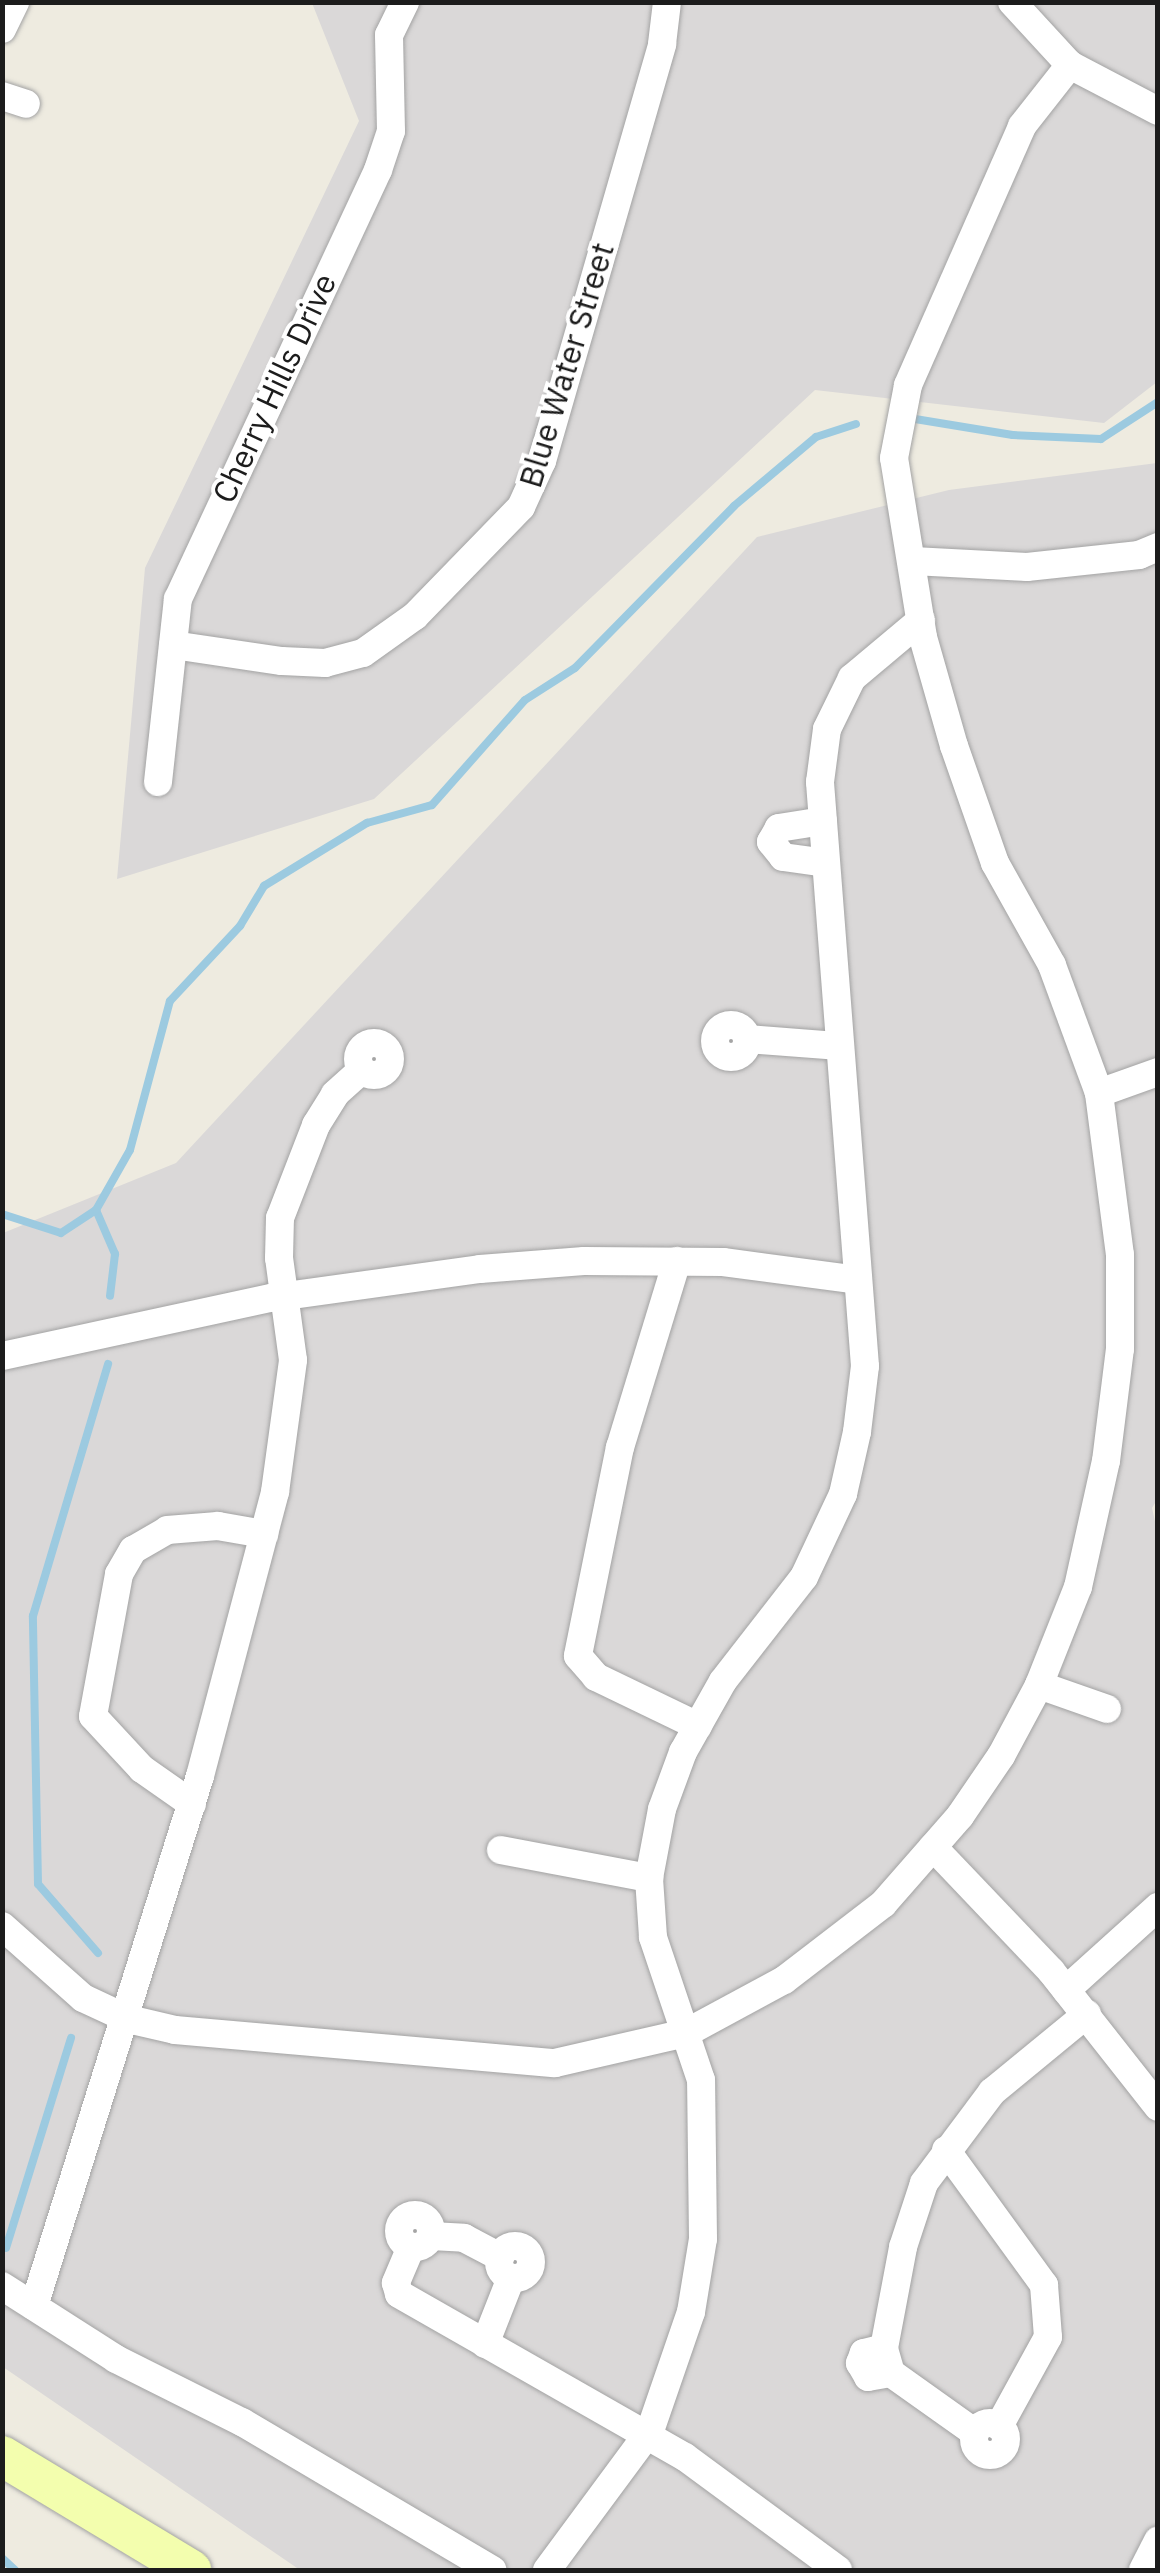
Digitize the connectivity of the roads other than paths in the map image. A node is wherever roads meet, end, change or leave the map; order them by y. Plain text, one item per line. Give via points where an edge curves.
1 (14, 2) edge
2 (405, 2) edge
3 (666, 2) edge
4 (1012, 2) edge
5 (2, 29) edge
6 (1070, 65) junction
7 (1158, 112) edge
8 (1158, 547) edge
9 (913, 561) junction
10 (921, 620) junction
11 (173, 645) junction
12 (158, 782) dead end
13 (823, 821) junction
14 (826, 863) junction
15 (747, 1039) dead end
16 (837, 1046) junction
17 (362, 1070) dead end
18 (1158, 1072) edge
19 (1100, 1092) junction
20 (677, 1261) junction
21 (858, 1280) junction
22 (285, 1296) junction
23 (2, 1356) edge
24 (264, 1534) junction
25 (1039, 1685) junction
26 (1107, 1709) dead end
27 (698, 1726) junction
28 (192, 1804) junction
29 (934, 1847) junction
30 (501, 1850) dead end
31 (649, 1878) junction
32 (1158, 1907) edge
33 (2, 1926) edge
34 (1066, 1990) junction
35 (1087, 2014) junction
36 (128, 2020) junction
37 (686, 2033) junction
38 (1158, 2107) edge
39 (946, 2150) junction
40 (2, 2286) edge
41 (34, 2306) junction
42 (485, 2344) junction
43 (646, 2439) junction
44 (10, 2461) edge
45 (1158, 2541) edge
46 (191, 2570) edge
47 (492, 2570) edge
48 (547, 2570) edge
49 (838, 2570) edge
50 (1143, 2570) edge

1 - 5 street
2 - 11 street, Cherry Hills Drive via 388,35 391,131 378,170 190,566
3 - 11 street, Blue Water Street via 662,44 542,461 521,507 415,616 364,653 325,662 282,661
4 - 6 street
6 - 7 street
6 - 9 street via 1022,126 908,386 894,458
8 - 9 street via 1140,555 1027,567
9 - 10 street
10 - 13 street via 852,678 827,729
10 - 19 street via 954,746 995,863 1052,965
11 - 12 street, Cherry Hills Drive
13 - 14 street
13 - 14 street via 779,828 771,842 783,858
14 - 16 street
15 - 16 street
16 - 21 street
17 - 22 street via 335,1094 296,1166 280,1218
18 - 19 street
19 - 25 street via 1120,1255 1120,1350 1106,1462 1078,1587
20 - 21 street via 800,1268
20 - 22 street via 480,1269
20 - 27 street via 620,1448 578,1656 596,1676
21 - 27 street via 865,1366 843,1494 804,1577 723,1681
22 - 23 street
22 - 24 street via 293,1360
24 - 28 street
24 - 28 street via 218,1526 167,1530 133,1550 119,1574 93,1716 142,1769
25 - 26 street
25 - 29 street via 1001,1756
27 - 31 street via 662,1809
28 - 36 street
29 - 34 street
29 - 37 street via 884,1904 784,1980
30 - 31 street
31 - 37 street via 652,1937
32 - 34 street
33 - 36 street via 82,1998
34 - 35 street
35 - 38 street
35 - 39 street via 992,2092
36 - 37 street via 176,2030 555,2063
36 - 41 street
37 - 43 street via 700,2080 702,2239 691,2312
39 - 39 street via 1044,2286 1048,2337 987,2429 888,2361 912,2211
40 - 41 street
41 - 47 street
42 - 42 street via 400,2294 396,2283 421,2241 464,2238 506,2268
42 - 43 street
43 - 48 street
43 - 49 street via 734,2489
44 - 46 main road
45 - 50 street

